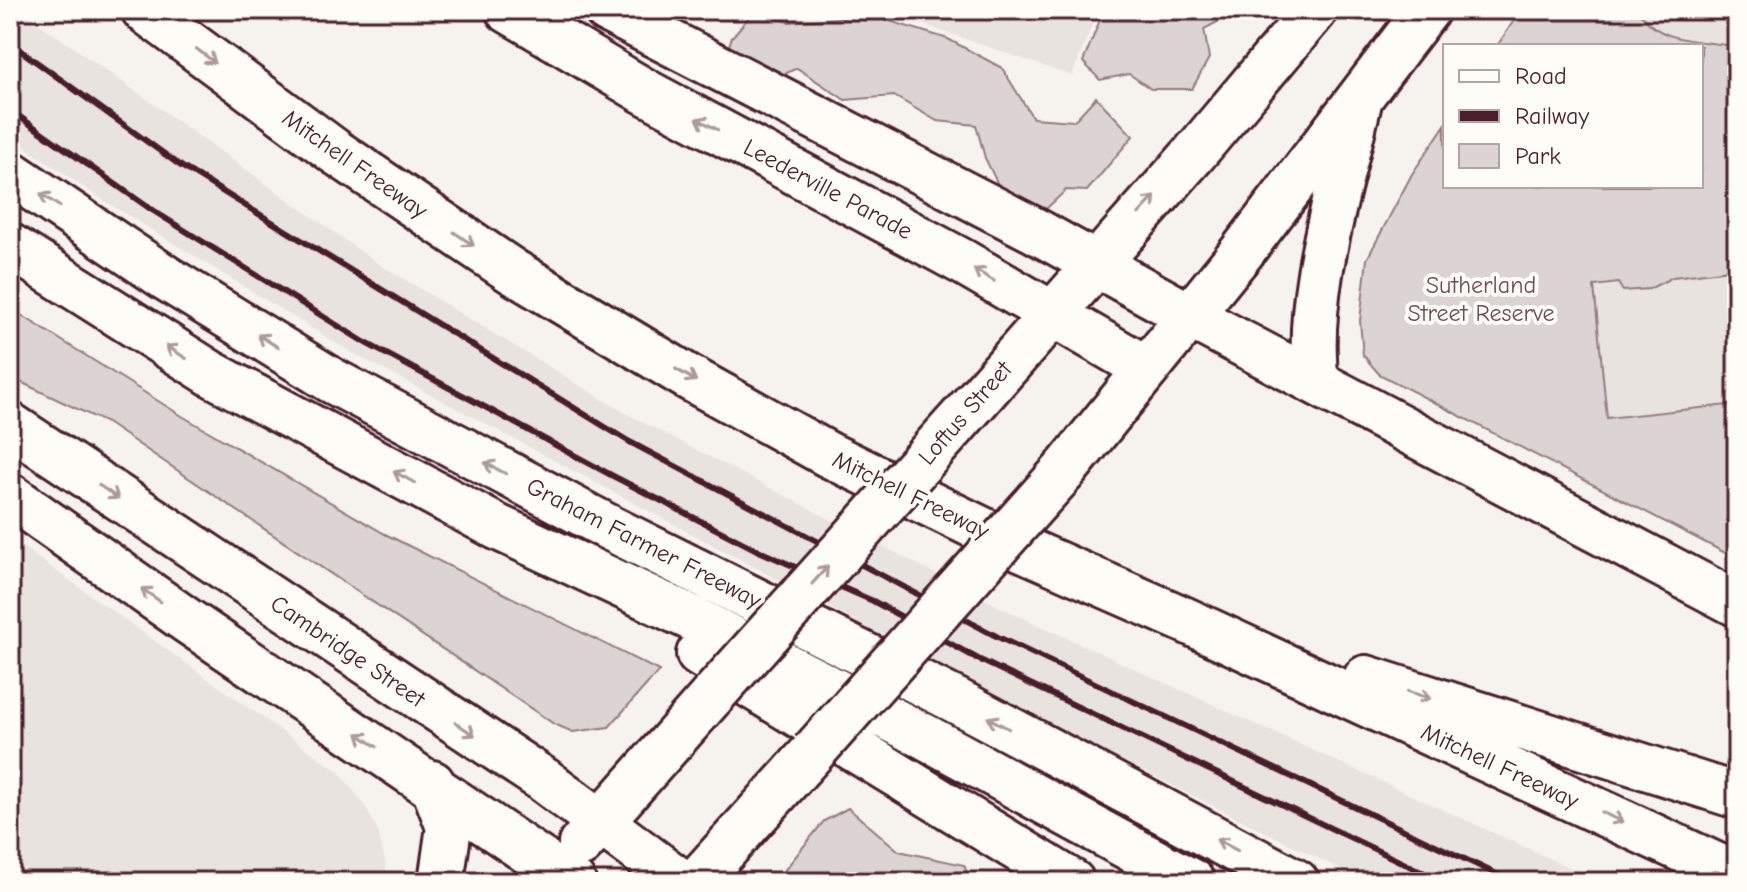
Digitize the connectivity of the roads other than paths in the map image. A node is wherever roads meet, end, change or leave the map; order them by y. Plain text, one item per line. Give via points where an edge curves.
1 (144, 10) edge
2 (508, 10) edge
3 (607, 10) edge
4 (1315, 10) edge
5 (1427, 10) edge
6 (1359, 102) junction
7 (10, 173) edge
8 (10, 246) edge
9 (1096, 264) junction
10 (1051, 315) junction
11 (1188, 315) junction
12 (1147, 369) junction
13 (1316, 382) junction
14 (10, 425) edge
15 (10, 496) edge
16 (497, 527) junction
17 (1737, 604) edge
18 (1185, 620) junction
19 (432, 783) junction
20 (1737, 796) edge
21 (601, 823) junction
22 (1737, 875) edge
23 (557, 878) edge
24 (441, 882) edge
25 (681, 882) edge
26 (696, 882) edge
27 (1072, 882) edge
28 (1192, 882) edge
29 (1296, 882) edge

1 -> 18 main road, Mitchell Freeway via 424,212 688,377 829,455
10 -> 2 main road, Leederville Parade via 963,262 644,91
3 - 9 main road
9 -> 4 main road, Loftus Street
5 - 6 main road
6 - 11 main road
6 - 13 main road via 1315,306
29 -> 7 main road, Graham Farmer Freeway via 953,699 610,528 331,380
16 -> 8 main road via 212,374
9 - 10 main road, Loftus Street
9 - 11 main road
10 - 12 main road, Leederville Parade
21 -> 10 main road, Loftus Street, bridge
11 - 12 main road
11 - 13 main road
12 - 26 main road, bridge via 1081,451
13 - 17 main road
14 -> 21 main road, Cambridge Street
19 -> 15 main road
16 - 27 main road
16 - 28 main road via 924,736
18 -> 20 main road
18 -> 22 main road, Mitchell Freeway
19 - 23 main road
19 - 24 main road via 449,827
21 - 23 main road, Loftus Street
21 - 25 main road, Cambridge Street

